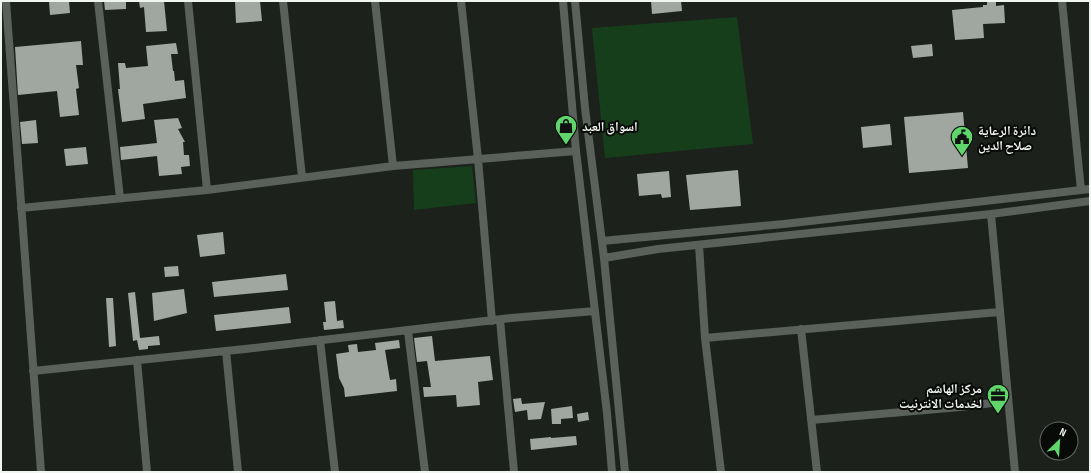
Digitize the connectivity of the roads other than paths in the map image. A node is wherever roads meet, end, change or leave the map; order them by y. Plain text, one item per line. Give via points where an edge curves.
1 (6, 1) edge
2 (98, 1) edge
3 (188, 1) edge
4 (283, 1) edge
5 (375, 1) edge
6 (461, 1) edge
7 (563, 1) edge
8 (575, 1) edge
9 (1062, 1) edge
10 (585, 108) junction
11 (572, 109) junction
12 (576, 151) junction
13 (478, 159) junction
14 (393, 166) junction
15 (302, 177) junction
16 (1090, 189) edge
17 (206, 190) junction
18 (1081, 190) junction
19 (120, 198) junction
20 (1090, 201) edge
21 (941, 206) junction
22 (21, 208) junction
23 (919, 208) junction
24 (991, 214) junction
25 (941, 219) junction
26 (920, 222) junction
27 (656, 236) junction
28 (602, 241) junction
29 (699, 245) junction
30 (658, 249) junction
31 (604, 258) junction
32 (595, 311) junction
33 (1000, 312) junction
34 (496, 321) junction
35 (801, 329) junction
36 (408, 331) junction
37 (705, 338) junction
38 (320, 340) junction
39 (226, 351) junction
40 (137, 360) junction
41 (33, 371) junction
42 (1008, 401) junction
43 (619, 412) junction
44 (607, 413) junction
45 (811, 420) junction
46 (41, 472) edge
47 (147, 472) edge
48 (238, 472) edge
49 (335, 472) edge
50 (424, 472) edge
51 (514, 472) edge
52 (612, 472) edge
53 (625, 472) edge
54 (720, 472) edge
55 (817, 472) edge
56 (1016, 472) edge

1 - 22 street
2 - 19 street
3 - 17 street
4 - 15 street
5 - 14 street
6 - 13 street
7 - 11 street
8 - 10 street
9 - 18 street
10 - 11 street
10 - 28 street
11 - 12 street
12 - 13 street
12 - 32 street
13 - 14 street
13 - 34 street
14 - 15 street
15 - 17 street
16 - 18 street
17 - 19 street
18 - 21 street
19 - 22 street
20 - 24 street
21 - 23 street
21 - 25 street via 935,214
22 - 41 street
23 - 26 street via 925,215
23 - 27 street
24 - 25 street
24 - 33 street
25 - 26 street
26 - 29 street
27 - 28 street
27 - 30 street
28 - 31 street
29 - 30 street
29 - 37 street
30 - 31 street
31 - 43 street
32 - 34 street
32 - 44 street
33 - 35 street
33 - 42 street
34 - 36 street
34 - 51 street
35 - 37 street
35 - 45 street
36 - 38 street
36 - 50 street
37 - 54 street
38 - 39 street
38 - 49 street
39 - 40 street
39 - 48 street
40 - 41 street
40 - 47 street
41 - 46 street
42 - 45 street
42 - 56 street
43 - 44 street
43 - 53 street
44 - 52 street
45 - 55 street

